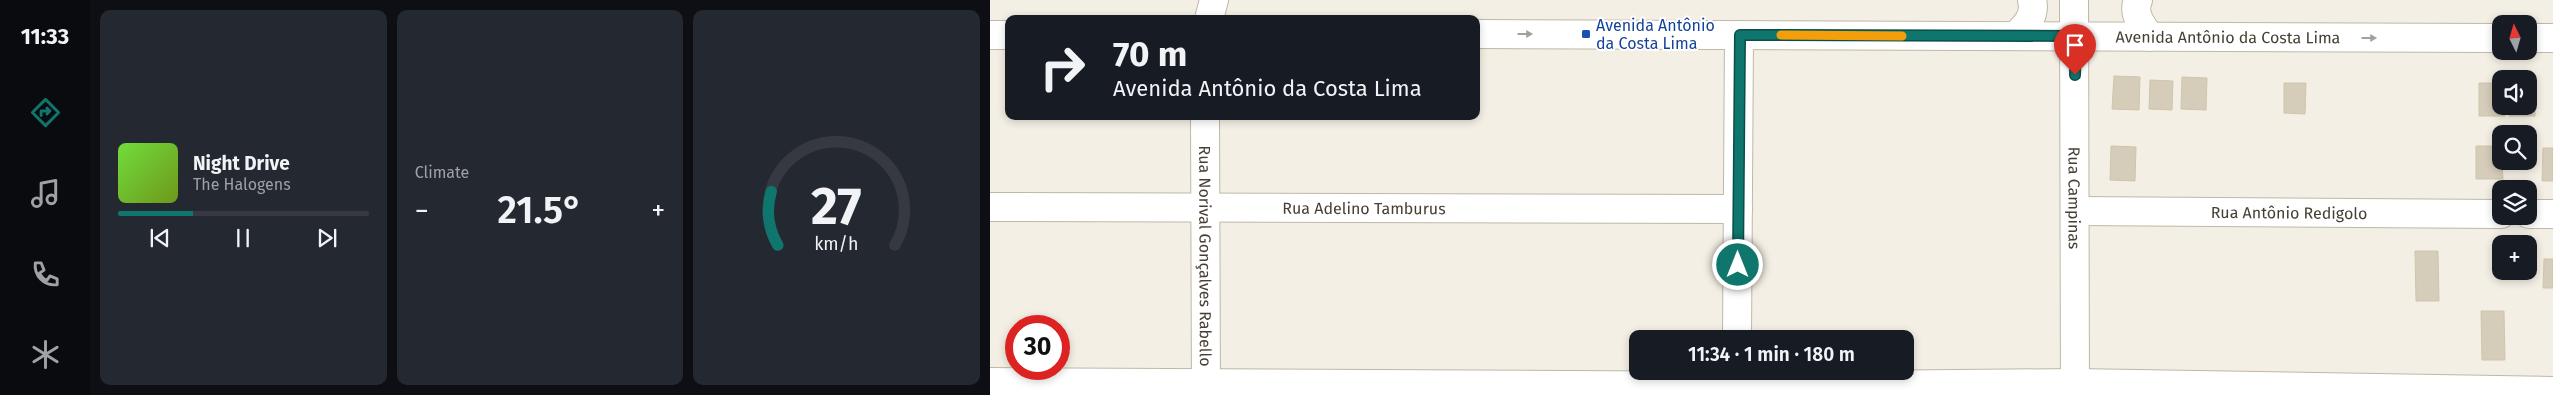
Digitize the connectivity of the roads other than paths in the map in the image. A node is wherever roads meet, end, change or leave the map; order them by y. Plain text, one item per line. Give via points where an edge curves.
1 (1214, 0) edge
2 (2032, 0) edge
3 (2074, 0) edge
4 (2138, 0) edge
5 (1209, 15) edge
6 (1480, 34) edge
7 (990, 35) edge
8 (1005, 35) edge
9 (1740, 35) junction
10 (2015, 36) junction
11 (2076, 36) junction
12 (2150, 37) junction
13 (2492, 38) edge
14 (2538, 38) edge
15 (2553, 38) edge
16 (1205, 120) edge
17 (990, 207) edge
18 (1205, 208) junction
19 (1738, 209) junction
20 (2075, 211) junction
21 (2492, 214) edge
22 (2537, 214) edge
23 (2553, 214) edge
24 (1737, 330) edge
25 (990, 382) edge
26 (1737, 384) edge
27 (1206, 389) edge
28 (2075, 389) edge
29 (2553, 391) edge

1 - 5 street
2 - 10 street via 2034,7 2028,24
3 - 11 street, Rua Campinas
4 - 12 street via 2139,22
6 -> 9 street, Avenida Antônio da Costa Lima
7 - 8 street
9 - 10 street, Avenida Antônio da Costa Lima
9 - 19 street
10 - 11 street, Avenida Antônio da Costa Lima
11 - 12 street, Avenida Antônio da Costa Lima
11 - 20 street, Rua Campinas
12 -> 13 street, Avenida Antônio da Costa Lima
14 - 15 street
16 - 18 street, Rua Norival Gonçalves Rabello
17 - 18 street, Rua Adelino Tamburus
18 - 19 street, Rua Adelino Tamburus
18 - 27 street, Rua Norival Gonçalves Rabello
19 - 24 street
20 - 21 street, Rua Antônio Redigolo
20 - 28 street, Rua Campinas
22 - 23 street
25 - 27 street
26 - 27 street
26 - 28 street
28 - 29 street

